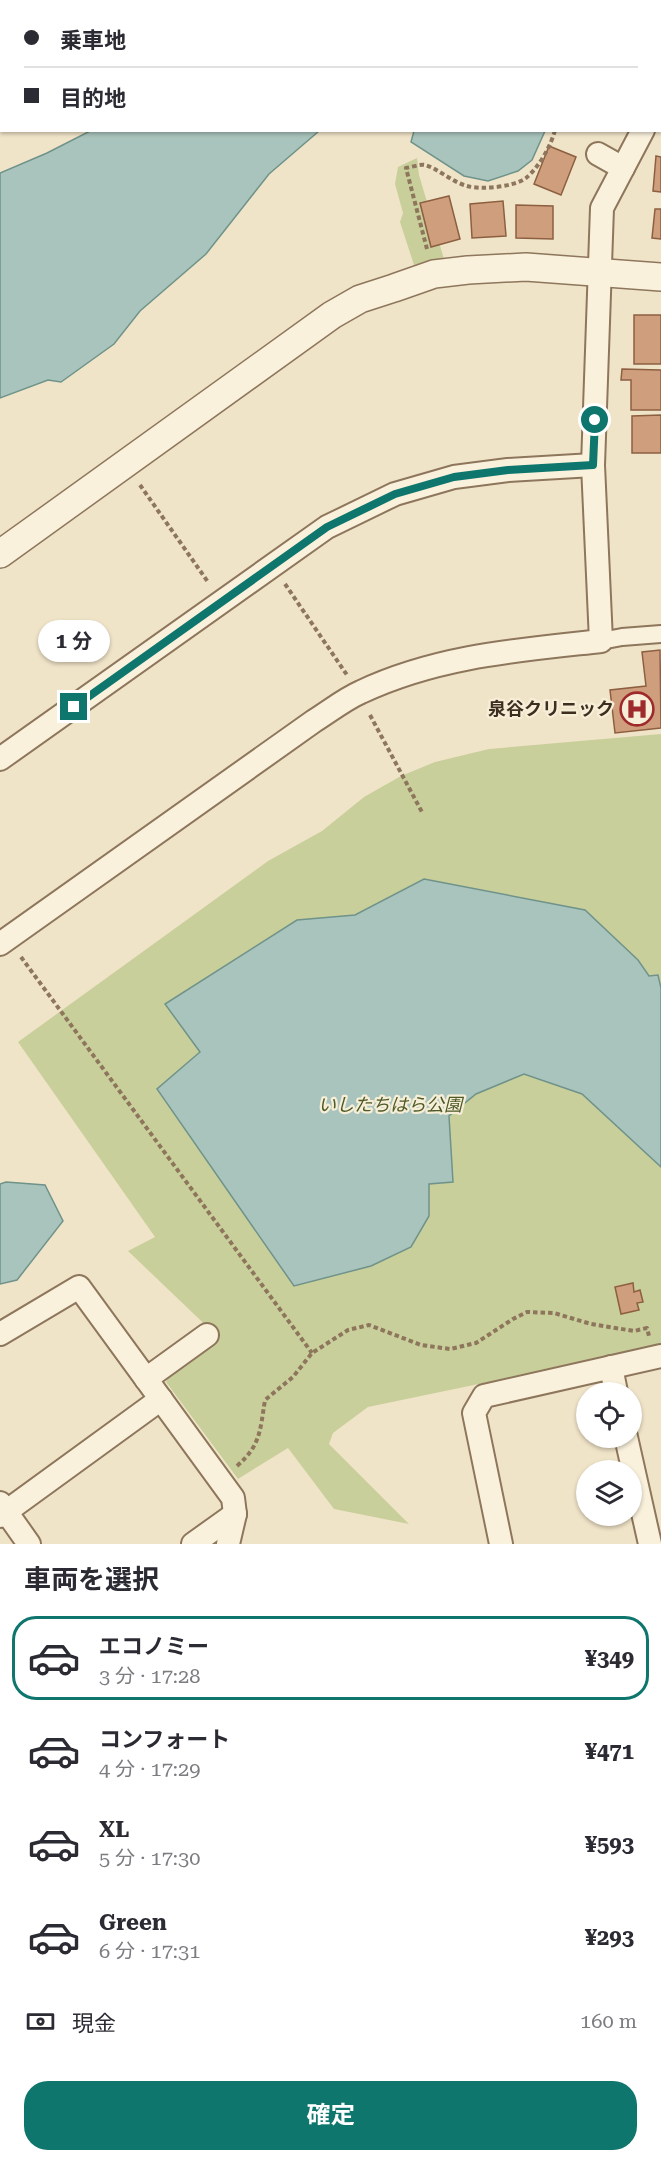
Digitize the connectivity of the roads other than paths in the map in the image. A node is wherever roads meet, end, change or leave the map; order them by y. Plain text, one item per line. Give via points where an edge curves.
1 (642, 132) edge
2 (598, 154) dead end
3 (623, 168) junction
4 (599, 273) junction
5 (661, 277) edge
6 (593, 465) junction
7 (0, 554) edge
8 (661, 634) edge
9 (602, 641) junction
10 (0, 759) edge
11 (4, 941) edge
12 (0, 1335) edge
13 (207, 1335) dead end
14 (658, 1356) edge
15 (611, 1367) junction
16 (146, 1379) junction
17 (614, 1382) edge
18 (161, 1399) junction
19 (628, 1448) edge
20 (2, 1510) edge
21 (235, 1515) junction
22 (29, 1544) edge
23 (193, 1544) edge
24 (228, 1544) edge
25 (501, 1544) edge
26 (650, 1544) edge

1 - 3 street
2 - 3 street
3 - 4 street via 602,208
4 - 5 street
4 - 6 street
4 - 7 street via 526,267 468,270 434,274 360,299 332,315
6 - 9 street
6 - 10 street via 454,477 395,494 327,527
8 - 9 street
9 - 11 street via 489,653 415,670 359,692
12 - 16 street via 79,1287
13 - 16 street
14 - 15 street
15 - 17 street
15 - 25 street via 484,1396 479,1404 474,1413
16 - 18 street
18 - 20 street
18 - 21 street via 232,1498
19 - 26 street
20 - 22 street
21 - 23 street
21 - 24 street

